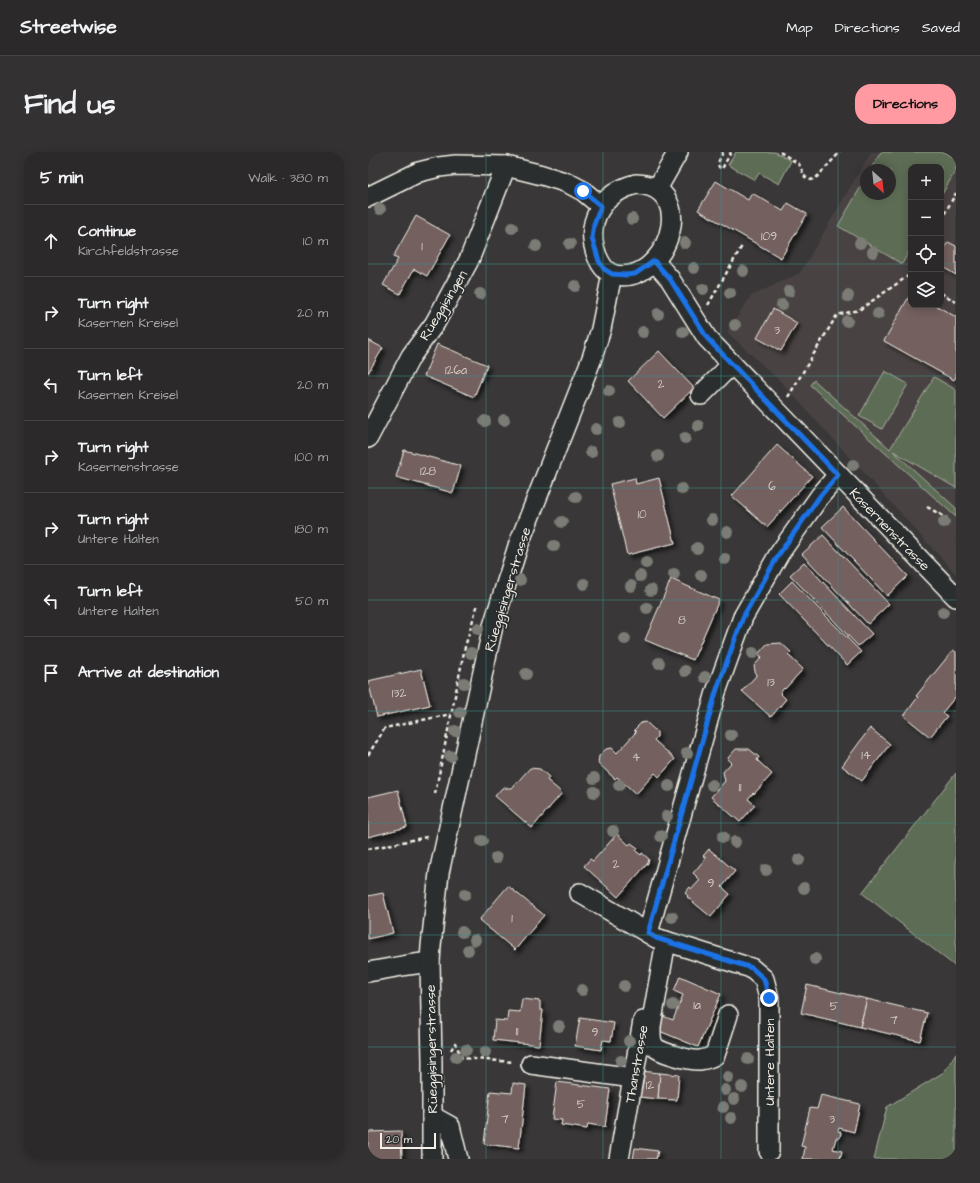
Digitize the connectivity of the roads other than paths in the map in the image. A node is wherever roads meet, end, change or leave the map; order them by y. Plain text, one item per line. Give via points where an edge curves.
1 (678, 152) edge
2 (458, 159) edge
3 (506, 166) junction
4 (657, 189) junction
5 (368, 197) edge
6 (601, 206) junction
7 (654, 261) junction
8 (612, 274) junction
9 (732, 364) junction
10 (701, 395) dead end
11 (368, 438) edge
12 (838, 475) junction
13 (956, 597) edge
14 (580, 893) dead end
15 (648, 933) junction
16 (666, 942) junction
17 (430, 962) junction
18 (652, 970) dead end
19 (368, 972) edge
20 (728, 1015) dead end
21 (531, 1064) dead end
22 (633, 1078) junction
23 (432, 1116) junction
24 (770, 1151) dead end
25 (432, 1159) edge
26 (458, 1159) edge
27 (619, 1159) edge

1 - 4 street
2 - 3 street
2 - 5 street via 419,172
3 - 6 street via 568,184 583,191
3 - 11 street, Rüeggisingen via 469,260 435,323 411,356
4 - 6 street via 645,184 627,186 612,195
4 - 7 street via 670,209 671,231 665,247
6 - 8 street via 592,238 599,261 604,269
7 - 8 street via 635,274
7 - 9 street, Kasernenstrasse via 670,279 707,338
8 - 17 street, Rüeggisingerstrasse via 601,329 592,358 518,546 493,626 439,873
9 - 10 street
9 - 12 street, Kasernenstrasse
12 - 13 street, Kasernenstrasse
12 - 15 street via 779,554 743,617 716,692
14 - 15 street, Untere Halten
15 - 16 street, Untere Halten
16 - 20 street via 651,1026 650,1038 654,1047 661,1052 698,1060 709,1058 715,1055
16 - 24 street, Untere Halten via 752,968 764,979 769,998
17 - 19 street
17 - 23 street, Rüeggisingerstrasse
18 - 22 street, Thanstrasse
21 - 22 street
22 - 27 street, Thanstrasse
23 - 25 street, Rüeggisingerstrasse
23 - 26 street via 450,1126

